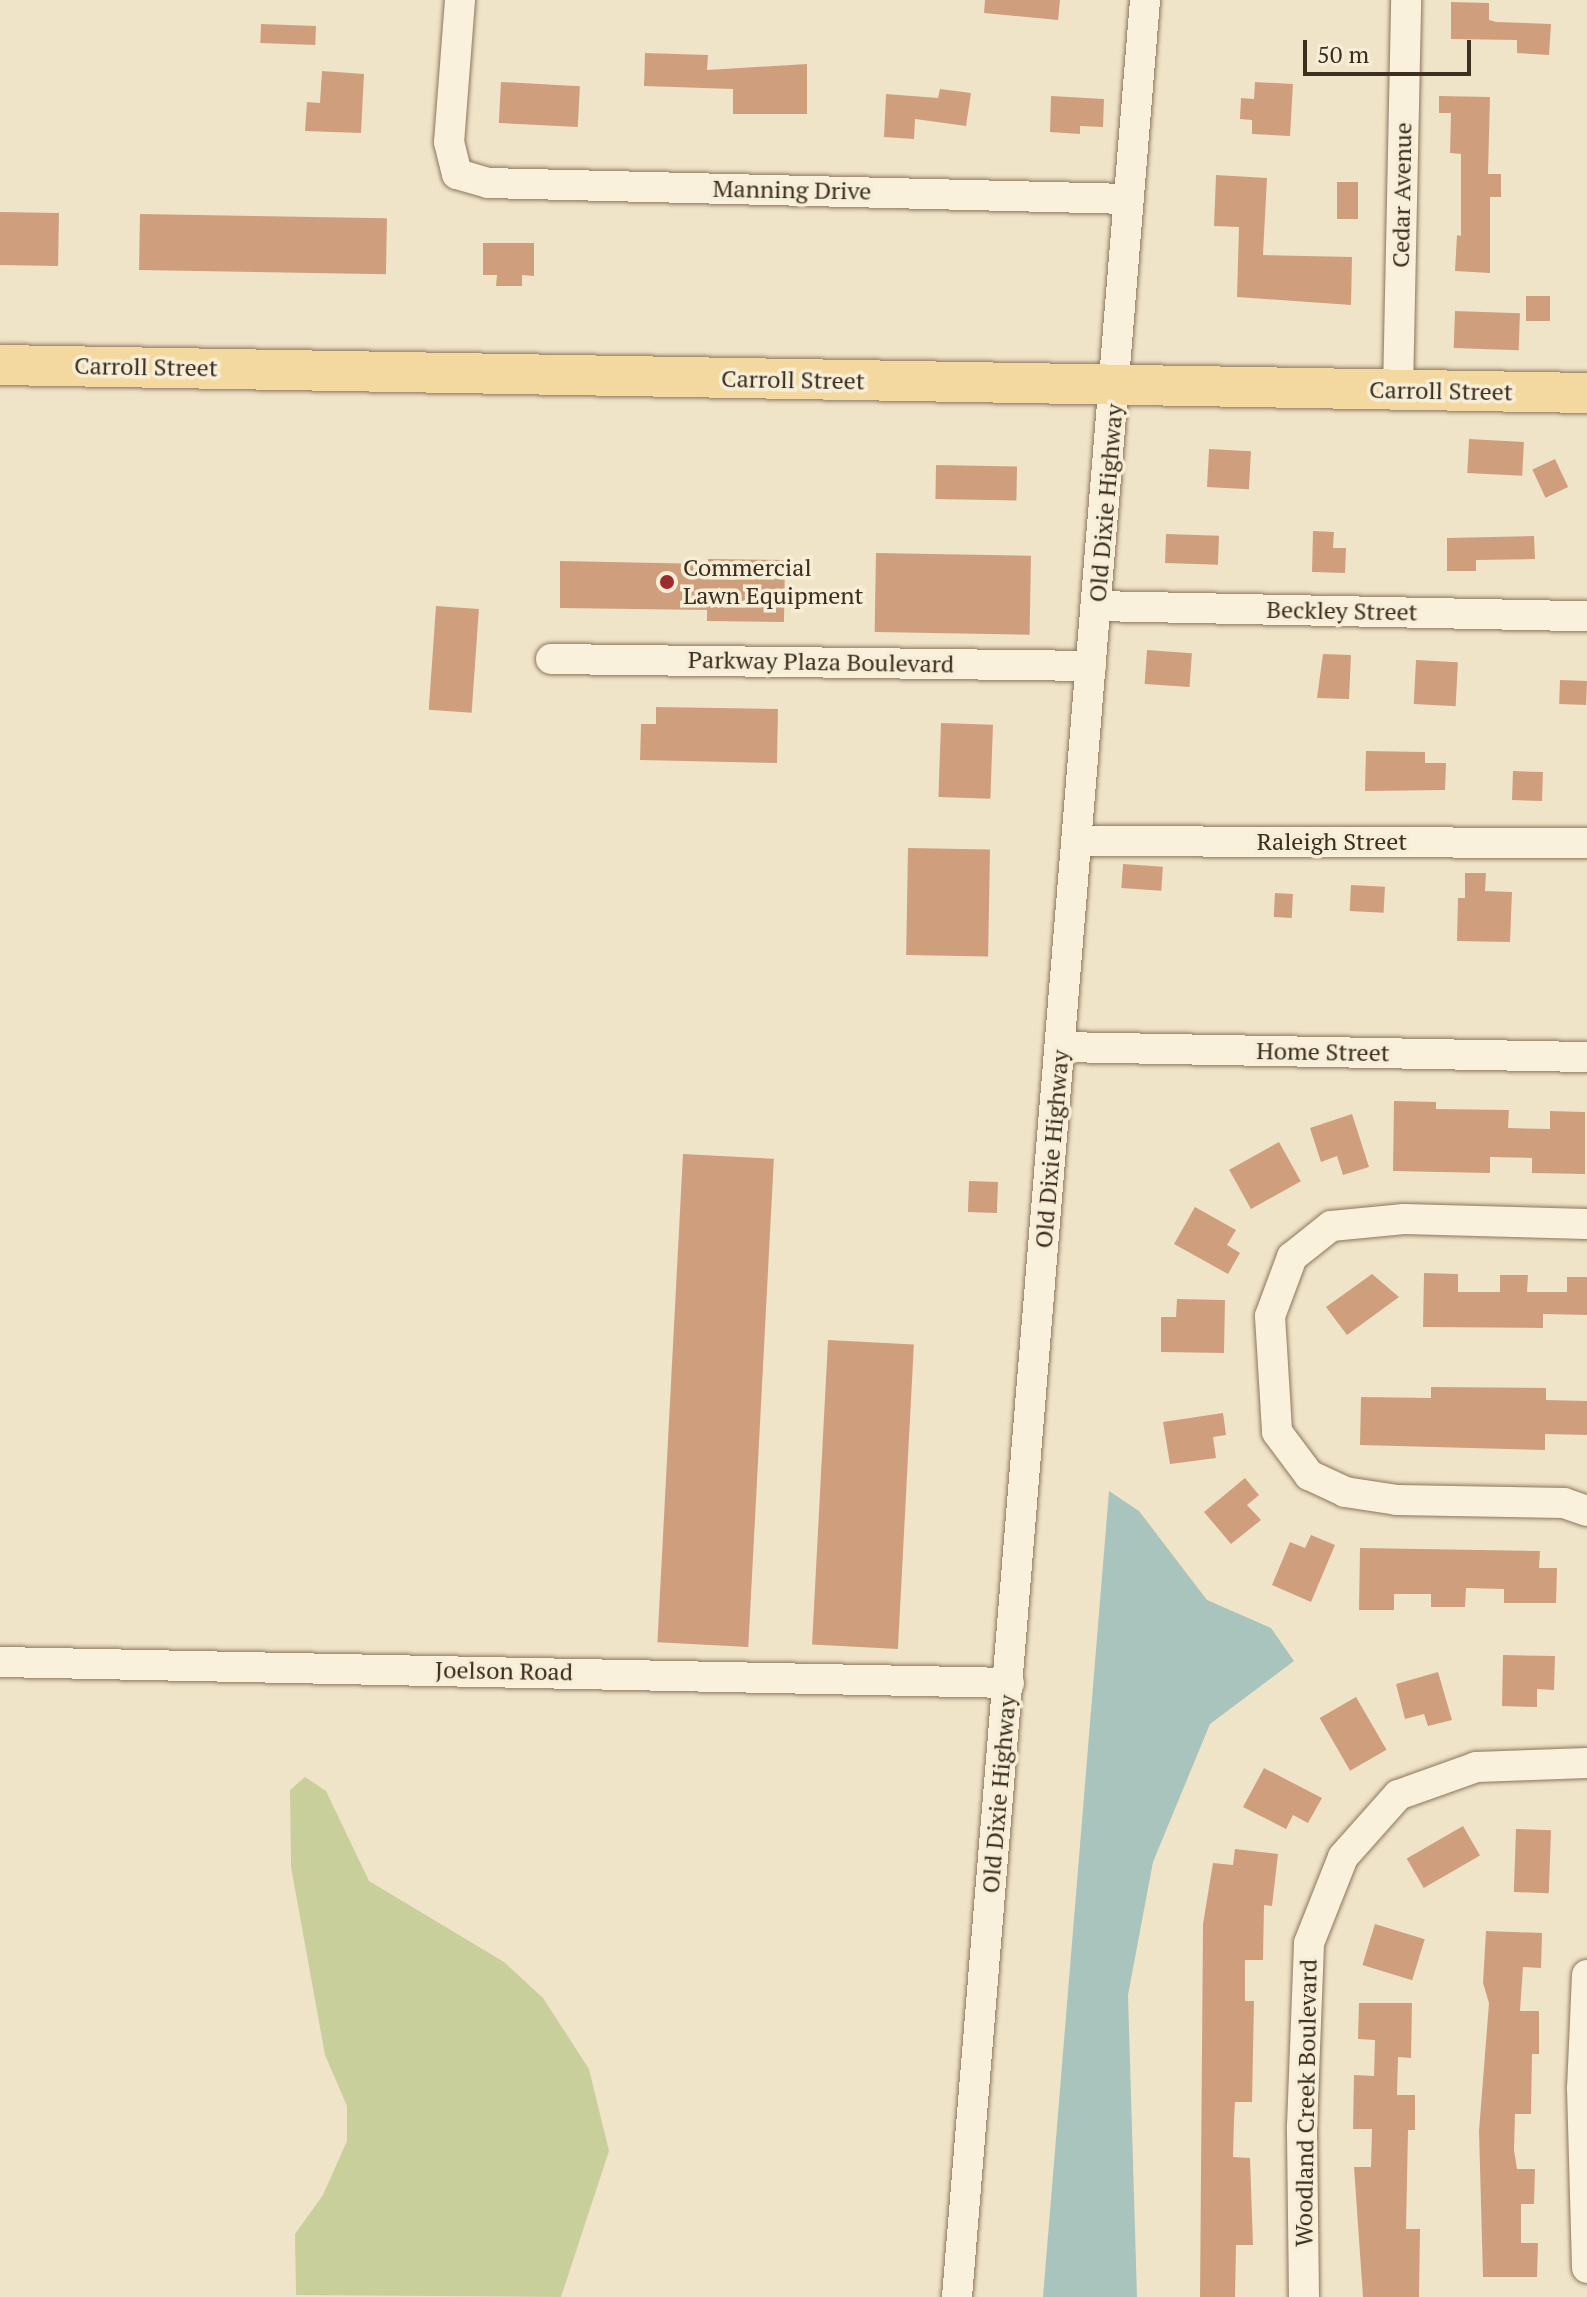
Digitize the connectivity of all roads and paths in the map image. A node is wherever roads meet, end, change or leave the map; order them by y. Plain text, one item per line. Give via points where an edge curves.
1 (460, 0) edge
2 (1145, 0) edge
3 (1406, 0) edge
4 (1128, 199) junction
5 (0, 365) edge
6 (1116, 388) junction
7 (1398, 391) junction
8 (1587, 393) edge
9 (1096, 606) junction
10 (1587, 616) edge
11 (551, 659) dead end
12 (1091, 666) junction
13 (1078, 841) junction
14 (1587, 843) edge
15 (1060, 1047) junction
16 (1587, 1057) edge
17 (1587, 1224) edge
18 (1587, 1511) edge
19 (0, 1662) edge
20 (1009, 1683) junction
21 (1587, 1763) edge
22 (1587, 1975) edge
23 (1587, 2268) edge
24 (957, 2297) edge
25 (1304, 2297) edge

1 - 4 street, Manning Drive via 449,142 457,174 488,183
2 - 4 street, Old Dixie Highway
3 - 7 street, Cedar Avenue
4 - 6 street, Old Dixie Highway
5 - 6 main road, Carroll Street
6 - 7 main road, Carroll Street
6 - 9 street, Old Dixie Highway
7 - 8 main road, Carroll Street
9 - 10 street, Beckley Street
9 - 12 street, Old Dixie Highway
11 - 12 street, Parkway Plaza Boulevard
12 - 13 street, Old Dixie Highway
13 - 14 street, Raleigh Street
13 - 15 street, Old Dixie Highway
15 - 16 street, Home Street
15 - 20 street, Old Dixie Highway
17 - 18 street via 1404,1219 1331,1226 1292,1257 1270,1316 1277,1432 1309,1475 1345,1492 1397,1500 1564,1503
19 - 20 street, Joelson Road
20 - 24 street, Old Dixie Highway
21 - 25 street, Woodland Creek Boulevard via 1476,1767 1398,1795 1343,1857 1309,1943 1302,2126
22 - 23 street via 1582,2103

